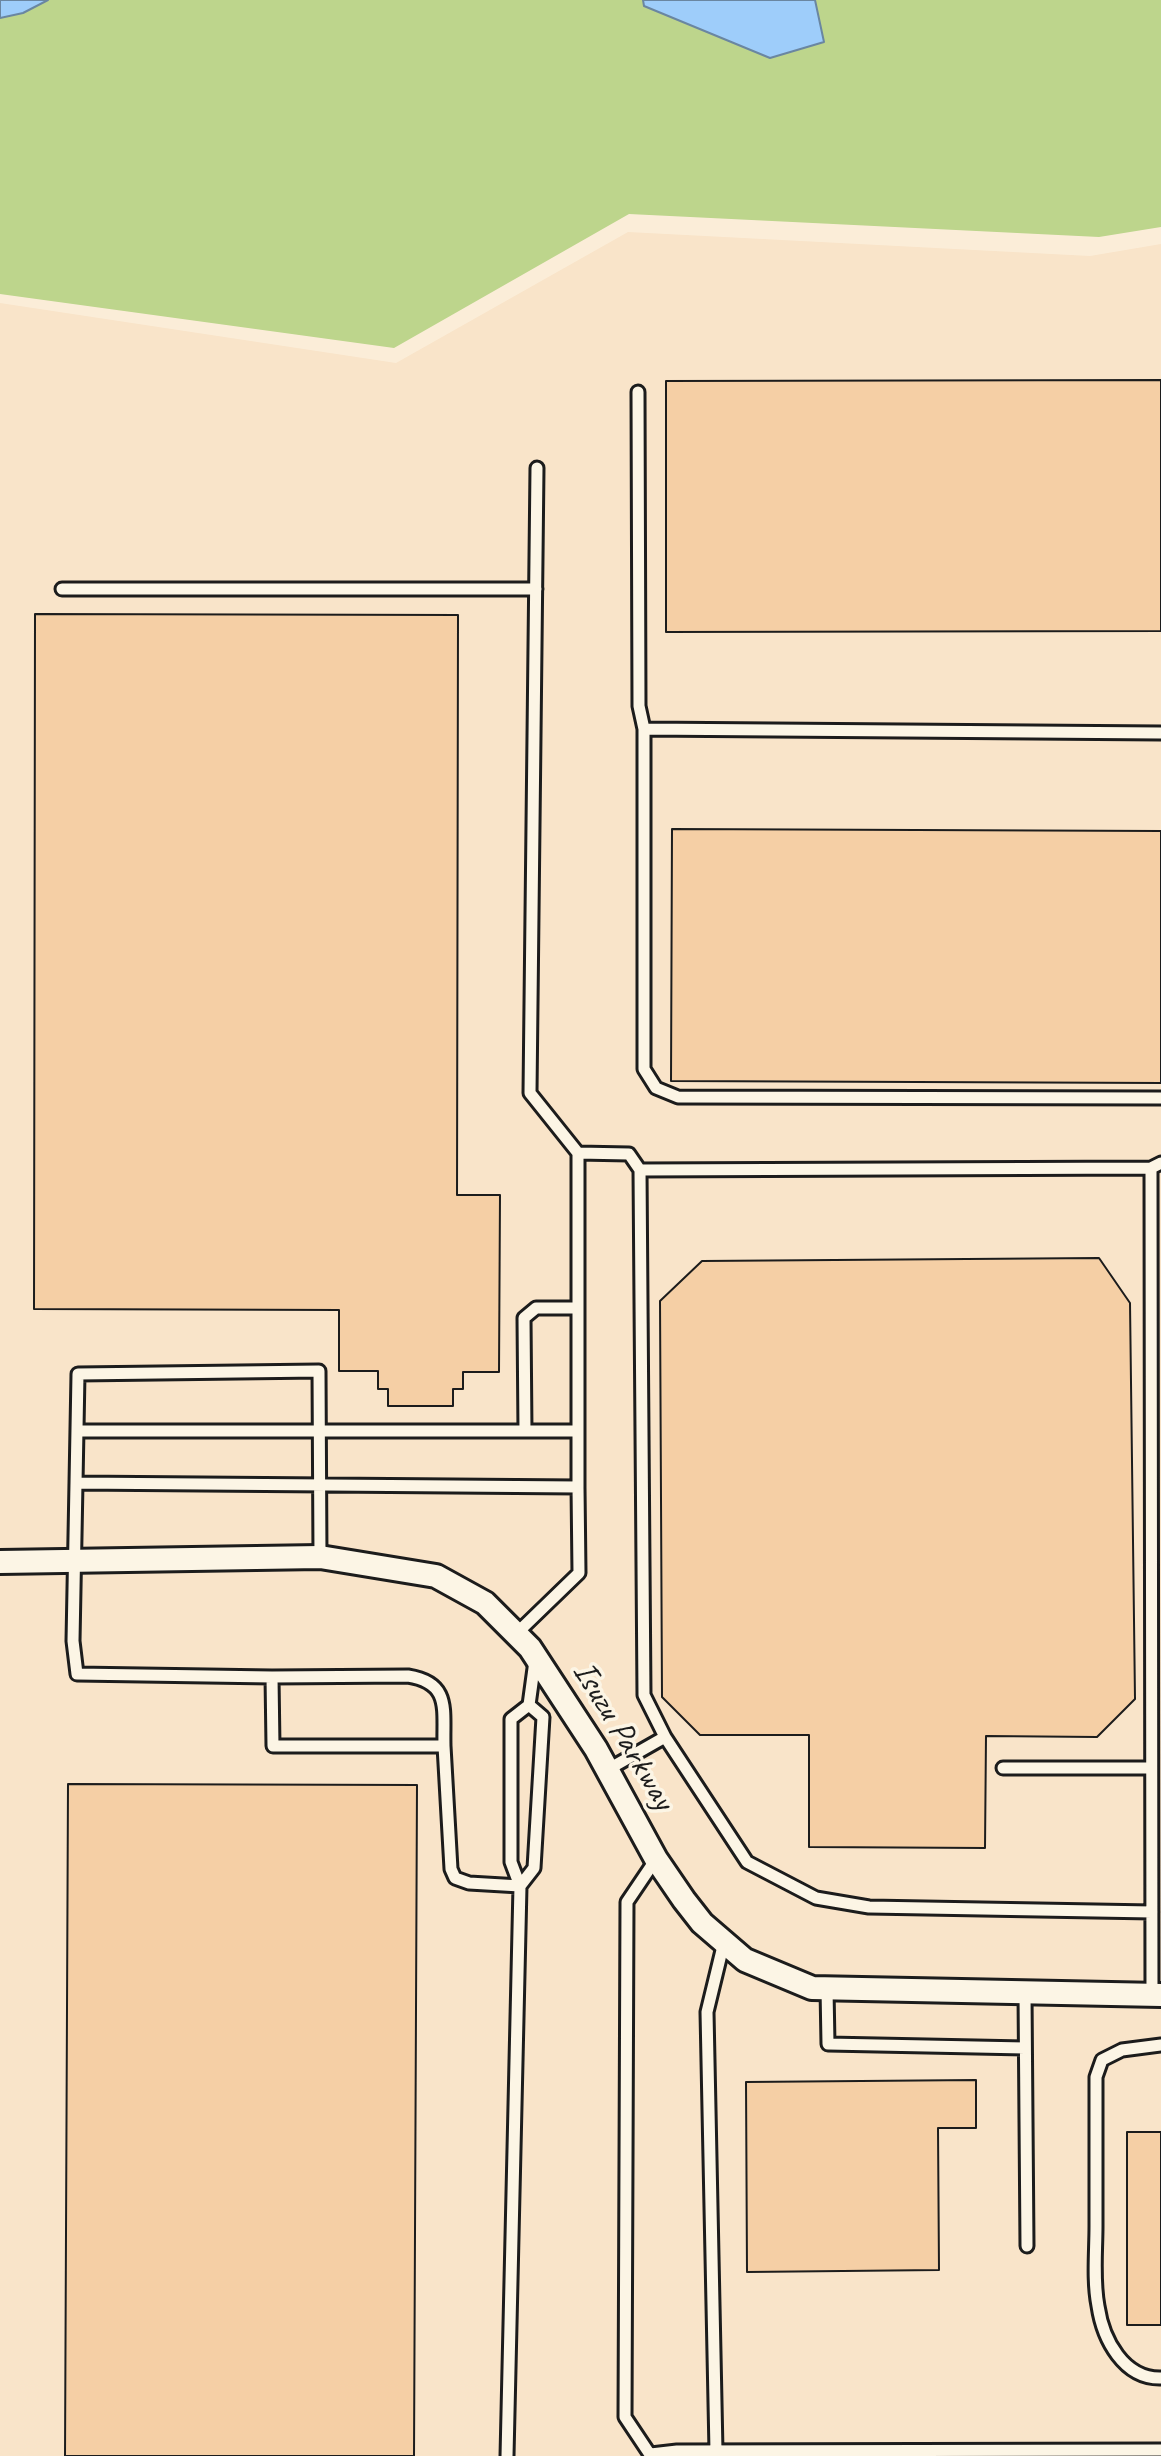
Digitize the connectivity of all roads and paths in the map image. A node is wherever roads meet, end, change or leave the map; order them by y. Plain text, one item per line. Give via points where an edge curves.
1 (638, 392) dead end
2 (537, 468) dead end
3 (62, 589) dead end
4 (536, 589) junction
5 (644, 729) junction
6 (1161, 733) edge
7 (1161, 1098) edge
8 (578, 1153) junction
9 (1156, 1165) edge
10 (640, 1170) junction
11 (578, 1308) junction
12 (78, 1431) junction
13 (319, 1431) junction
14 (525, 1431) junction
15 (578, 1431) junction
16 (76, 1483) junction
17 (320, 1487) junction
18 (578, 1487) junction
19 (320, 1557) junction
20 (76, 1560) junction
21 (0, 1562) edge
22 (516, 1634) junction
23 (536, 1657) junction
24 (272, 1677) junction
25 (529, 1705) junction
26 (665, 1737) junction
27 (444, 1746) junction
28 (1003, 1768) dead end
29 (1151, 1768) junction
30 (607, 1770) junction
31 (656, 1859) junction
32 (520, 1886) junction
33 (1152, 1912) junction
34 (724, 1942) junction
35 (827, 1989) junction
36 (1025, 1994) junction
37 (1156, 1995) edge
38 (1161, 2045) edge
39 (1025, 2048) junction
40 (1027, 2246) dead end
41 (1161, 2378) edge
42 (1161, 2450) edge
43 (716, 2451) junction
44 (651, 2455) edge
45 (507, 2456) edge

1 - 5 lane via 639,706
2 - 4 lane
3 - 4 lane
4 - 8 lane via 530,1093
5 - 6 lane
5 - 7 lane via 644,1069 656,1088 678,1097
8 - 10 lane via 629,1154
8 - 11 lane
9 - 10 lane
9 - 29 lane
10 - 26 lane via 644,1695
11 - 14 lane via 536,1308 524,1318
11 - 15 lane
12 - 13 lane
12 - 13 lane via 78,1374 319,1371
12 - 16 lane
13 - 14 lane
13 - 17 lane
14 - 15 lane
15 - 18 lane
16 - 17 lane
16 - 20 lane
17 - 18 lane
17 - 19 lane
18 - 22 lane via 579,1573
19 - 20 street, Isuzu Parkway
19 - 22 street, Isuzu Parkway via 436,1576 485,1603
20 - 21 street, Isuzu Parkway
20 - 24 lane via 77,1674
22 - 23 street, Isuzu Parkway
23 - 25 lane
23 - 30 street, Isuzu Parkway
24 - 27 lane via 427,1679 442,1700
24 - 27 lane via 273,1746
25 - 32 lane via 511,1719 511,1862
25 - 32 lane via 543,1717 534,1868
26 - 30 lane
26 - 33 lane via 747,1862 816,1898 869,1907
27 - 32 lane via 455,1878
28 - 29 lane
29 - 33 lane
30 - 31 street, Isuzu Parkway
31 - 34 street, Isuzu Parkway via 702,1923
31 - 44 lane via 627,1902 625,2417
32 - 45 lane
33 - 37 lane
34 - 35 street, Isuzu Parkway via 745,1960 812,1988
34 - 43 lane via 707,2012
35 - 36 street, Isuzu Parkway
35 - 39 lane via 828,2044
36 - 37 street, Isuzu Parkway
36 - 39 lane
38 - 41 lane via 1133,2047 1102,2060 1096,2077 1096,2274 1098,2308 1112,2348 1127,2367 1146,2378
39 - 40 lane
42 - 43 lane
43 - 44 lane

